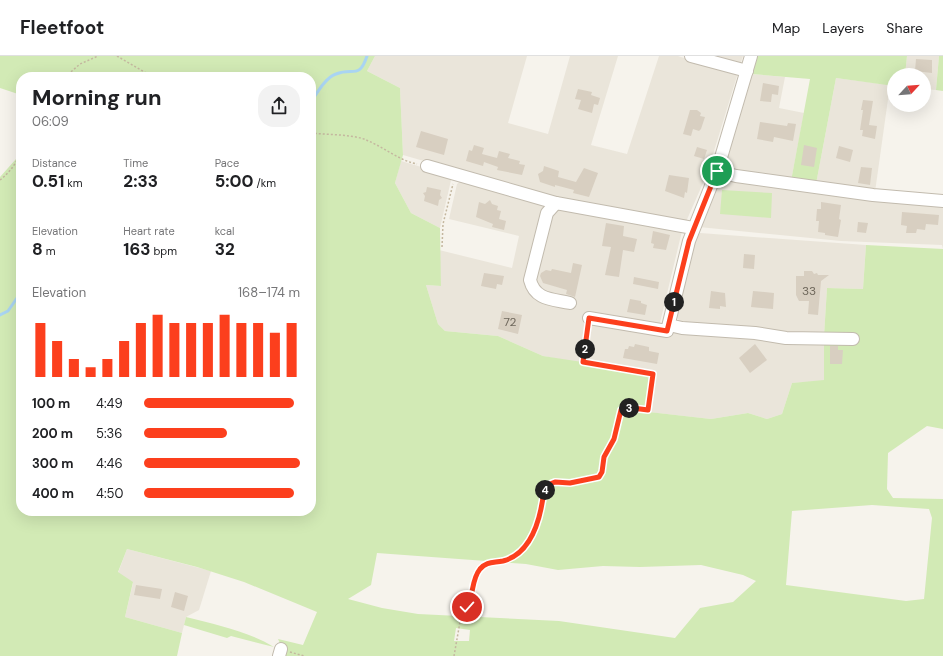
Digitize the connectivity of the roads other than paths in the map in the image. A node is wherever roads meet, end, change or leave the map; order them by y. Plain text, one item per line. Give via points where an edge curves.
1 (691, 56) edge
2 (751, 56) edge
3 (747, 71) junction
4 (427, 166) road end
5 (717, 171) junction
6 (943, 201) edge
7 (556, 203) junction
8 (693, 228) junction
9 (570, 303) dead end
10 (589, 318) road end
11 (668, 324) junction
12 (853, 339) dead end

1 - 3 street
2 - 3 street
3 - 5 street
4 - 7 street
5 - 6 street via 736,176 873,195
5 - 8 street
7 - 8 street
7 - 9 street via 547,212 530,280 538,295
8 - 11 street
10 - 11 street via 667,331
11 - 12 street via 682,328 755,333 786,338

